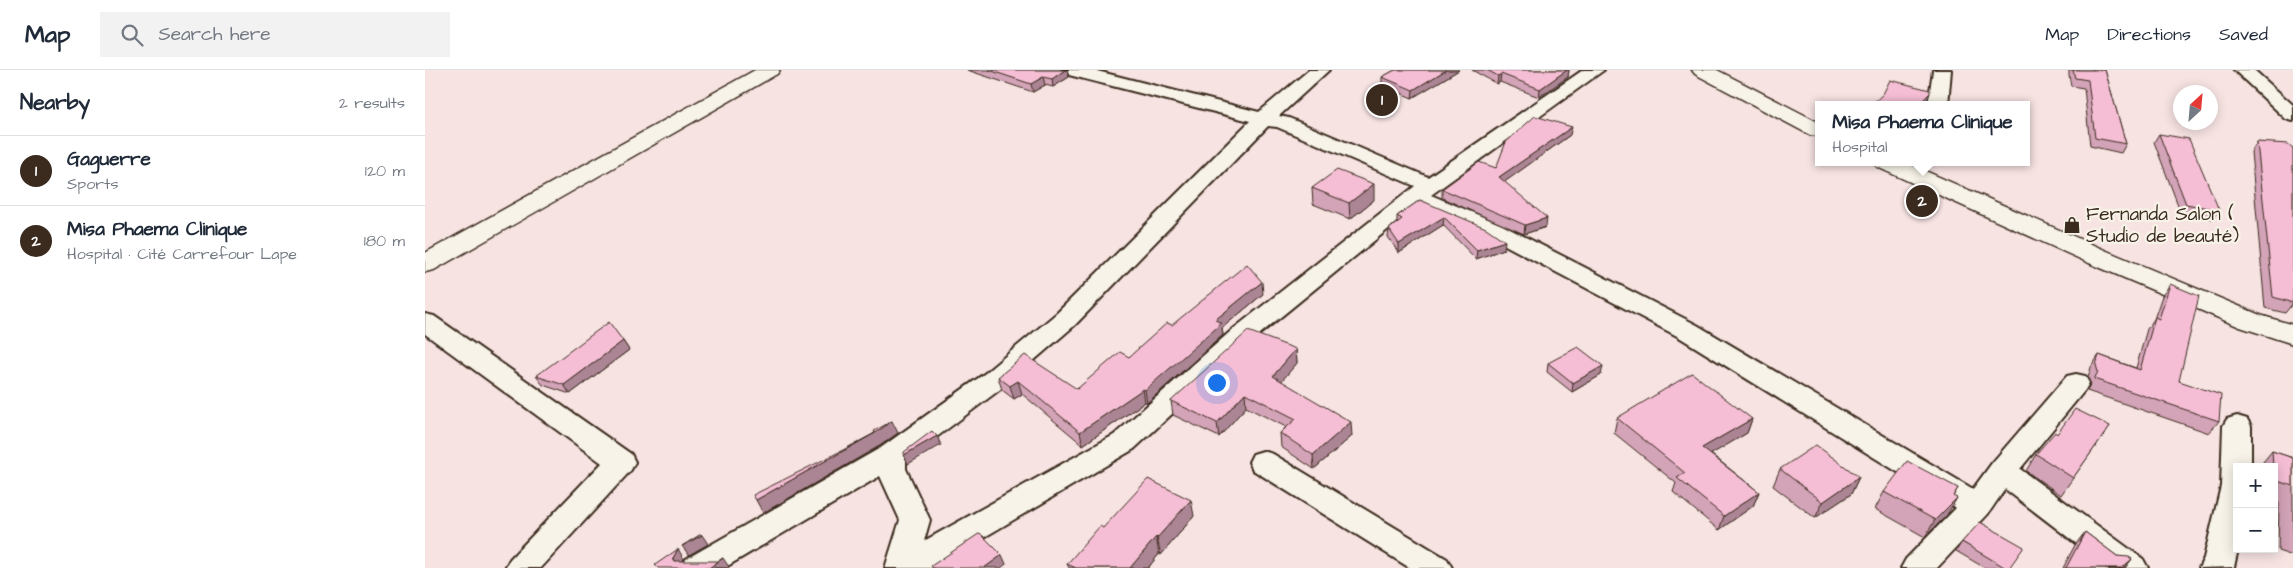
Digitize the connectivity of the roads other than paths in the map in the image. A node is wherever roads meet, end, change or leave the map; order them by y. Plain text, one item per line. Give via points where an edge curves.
1 (770, 70) edge
2 (1071, 70) edge
3 (1320, 70) edge
4 (1595, 70) edge
5 (1702, 70) edge
6 (1942, 70) edge
7 (2243, 70) edge
8 (1938, 101) edge
9 (2293, 115) edge
10 (1263, 119) junction
11 (1815, 128) edge
12 (1897, 166) edge
13 (1423, 190) junction
14 (425, 264) edge
15 (425, 322) edge
16 (2293, 335) edge
17 (2076, 383) dead end
18 (2237, 426) dead end
19 (892, 455) junction
20 (1263, 462) dead end
21 (2002, 471) junction
22 (1977, 506) junction
23 (521, 568) edge
24 (697, 568) edge
25 (901, 568) edge
26 (905, 568) edge
27 (1436, 568) edge
28 (1917, 568) edge
29 (2132, 568) edge
30 (2215, 568) edge

1 - 14 street
2 - 10 street
3 - 10 street
4 - 13 street
5 - 11 street
6 - 8 street
7 - 9 street
10 - 13 street via 1282,122
10 - 19 street via 1066,319 993,381
12 - 16 street via 2097,257 2249,321
13 - 22 street via 1688,331
13 - 26 street via 1241,336 1124,442
15 - 23 street via 621,462
17 - 21 street
18 - 30 street via 2236,486
19 - 24 street
19 - 25 street via 891,470 915,520
20 - 27 street
21 - 22 street
21 - 29 street
22 - 28 street

